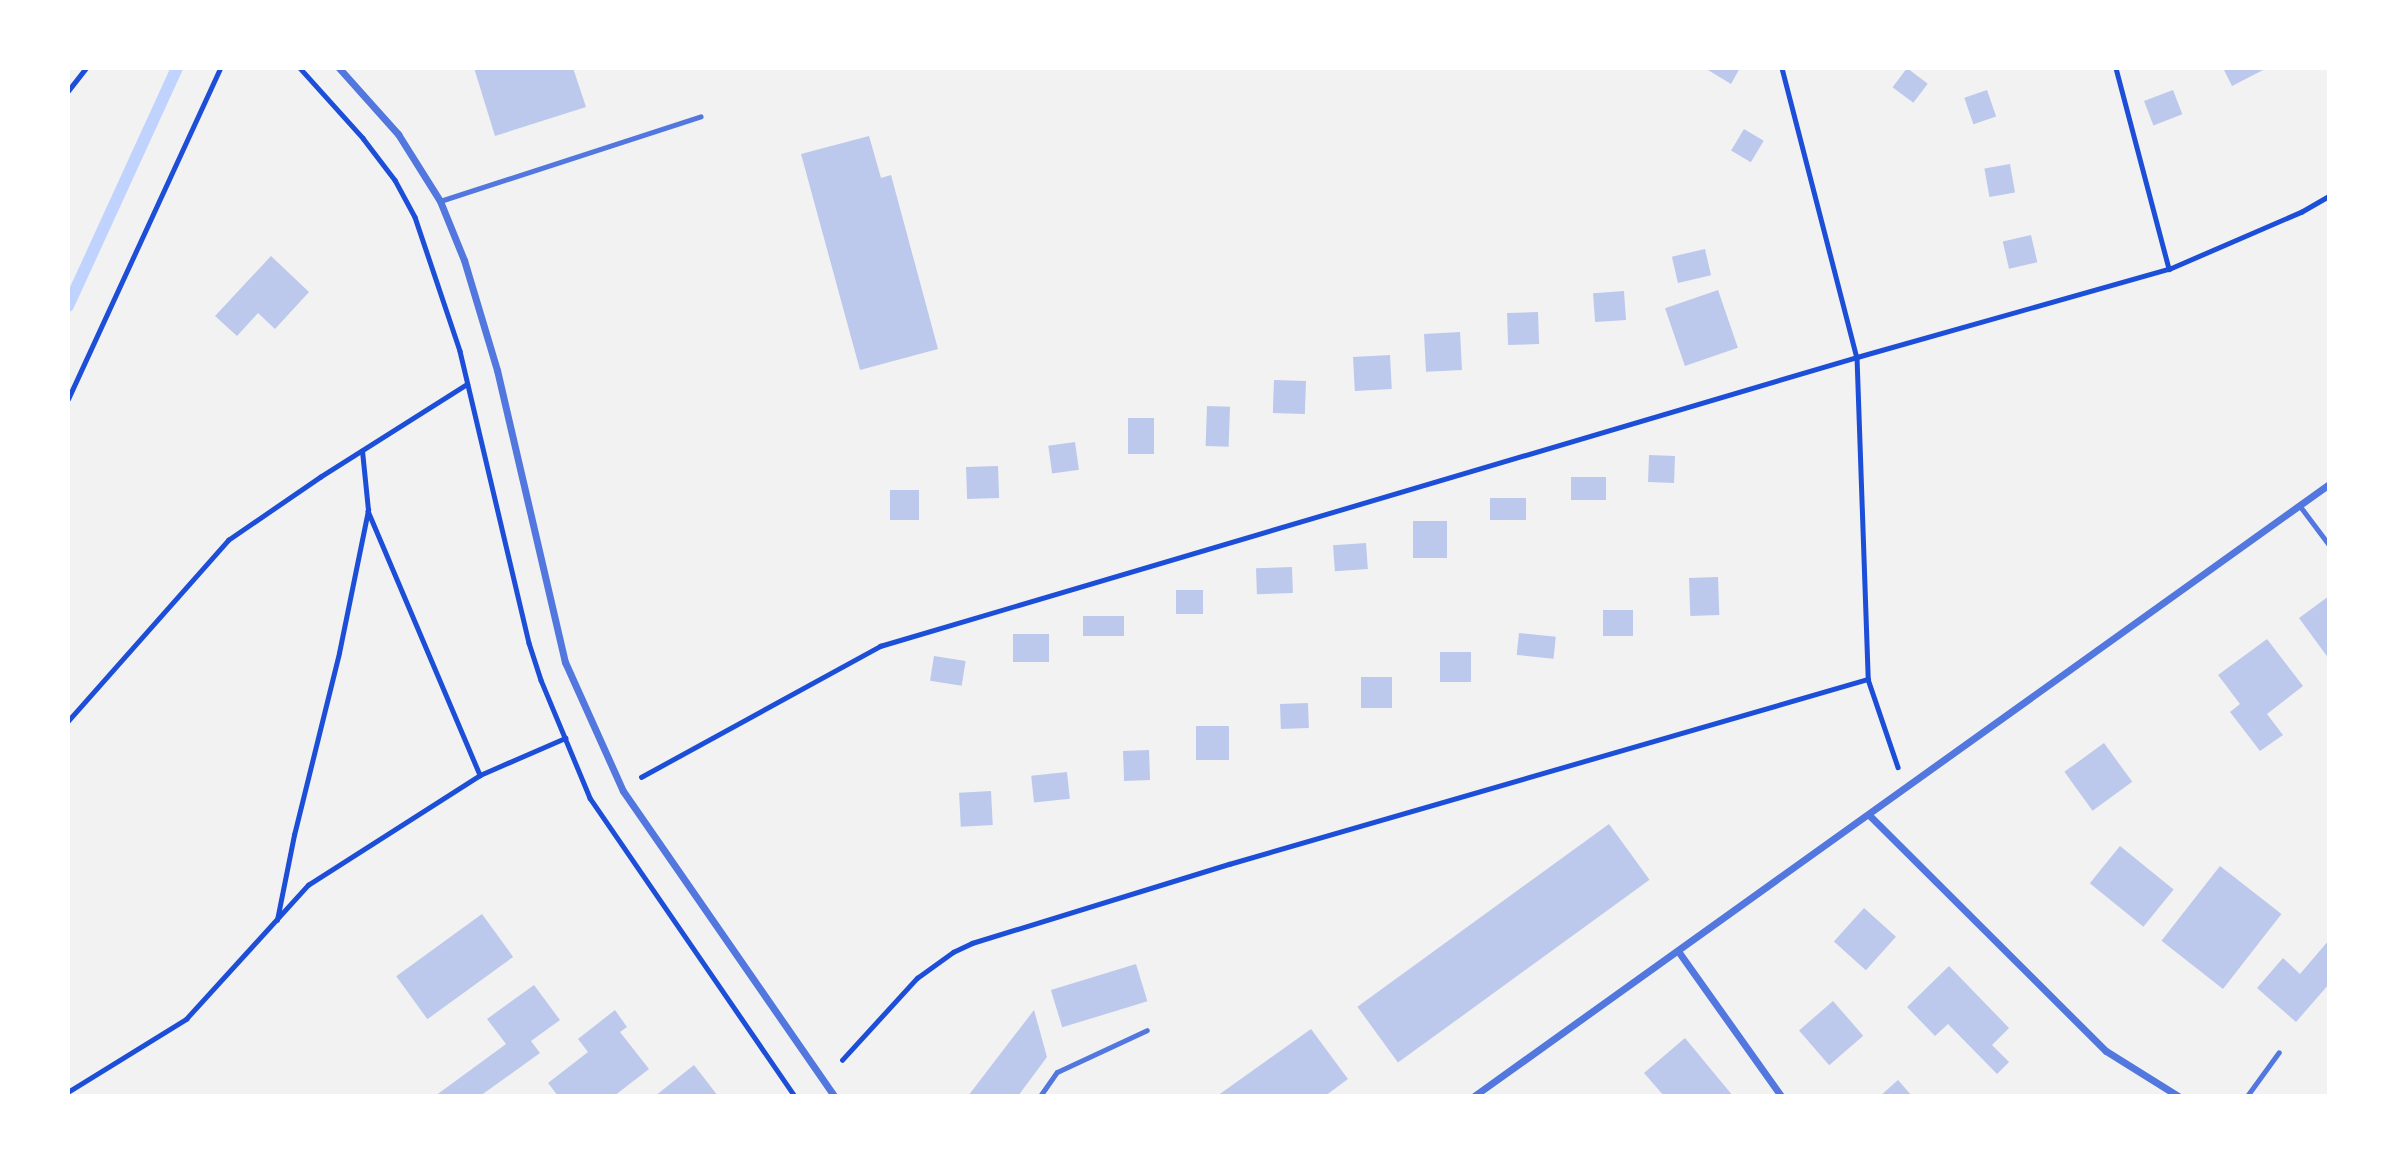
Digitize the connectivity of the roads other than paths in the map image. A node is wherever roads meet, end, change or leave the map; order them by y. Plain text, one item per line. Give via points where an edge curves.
1 (339, 68) edge
2 (701, 116) dead end
3 (440, 201) junction
4 (2329, 484) edge
5 (2300, 505) junction
6 (2329, 545) edge
7 (1869, 816) junction
8 (1678, 951) junction
9 (1147, 1030) dead end
10 (2279, 1052) dead end
11 (834, 1096) edge
12 (1040, 1096) edge
13 (1474, 1096) edge
14 (1781, 1096) edge
15 (2178, 1096) edge
16 (2247, 1096) edge

1 - 3 street via 398,134
2 - 3 lane
3 - 11 street via 464,260 497,370 565,662 592,727 623,791
4 - 5 street
5 - 6 lane
5 - 7 street
7 - 8 street
7 - 15 street via 2106,1051
8 - 13 street
8 - 14 street
9 - 12 lane via 1057,1072
10 - 16 lane

